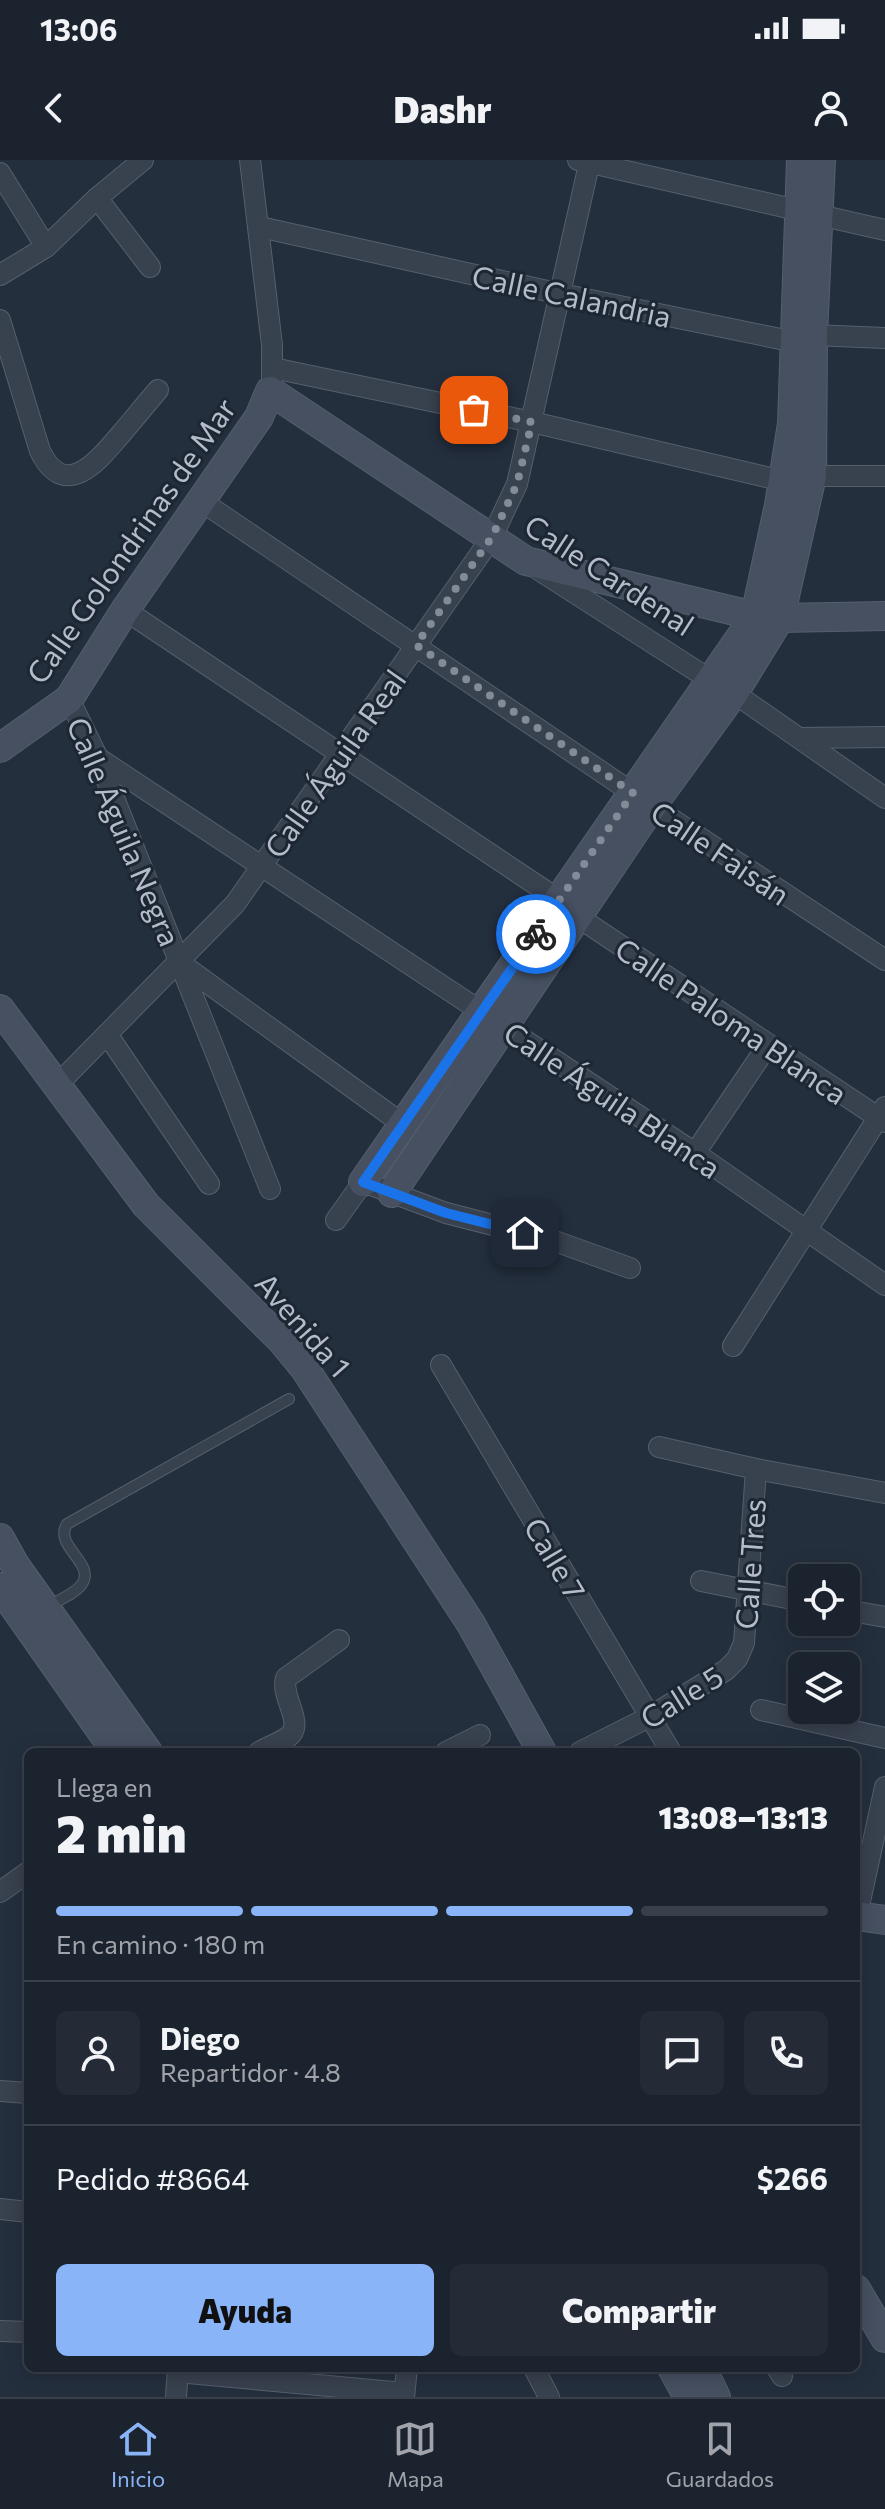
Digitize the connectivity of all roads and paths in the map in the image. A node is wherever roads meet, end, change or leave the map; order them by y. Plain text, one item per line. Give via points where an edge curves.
1 (143, 160) edge
2 (250, 160) edge
3 (801, 160) edge
4 (821, 160) edge
5 (585, 161) edge
6 (0, 173) edge
7 (97, 198) junction
8 (809, 214) junction
9 (260, 227) junction
10 (885, 230) edge
11 (46, 247) junction
12 (150, 267) dead end
13 (0, 275) edge
14 (561, 294) junction
15 (0, 320) edge
16 (804, 338) junction
17 (885, 338) edge
18 (271, 380) junction
19 (158, 390) dead end
20 (532, 422) junction
21 (812, 476) junction
22 (885, 476) edge
23 (783, 481) junction
24 (201, 501) junction
25 (492, 537) junction
26 (526, 561) junction
27 (125, 610) junction
28 (885, 616) edge
29 (768, 617) junction
30 (416, 645) junction
31 (723, 687) junction
32 (69, 699) junction
33 (885, 737) edge
34 (800, 738) junction
35 (1, 741) edge
36 (341, 753) junction
37 (98, 758) junction
38 (885, 798) edge
39 (643, 800) junction
40 (261, 868) junction
41 (568, 909) junction
42 (885, 960) edge
43 (180, 963) junction
44 (0, 1009) edge
45 (494, 1019) junction
46 (107, 1034) junction
47 (768, 1045) junction
48 (57, 1085) junction
49 (883, 1116) edge
50 (404, 1125) junction
51 (695, 1153) junction
52 (363, 1182) junction
53 (209, 1184) dead end
54 (270, 1189) dead end
55 (392, 1193) junction
56 (336, 1220) dead end
57 (807, 1231) junction
58 (630, 1268) dead end
59 (885, 1285) edge
60 (733, 1346) dead end
61 (441, 1365) dead end
62 (289, 1399) dead end
63 (659, 1447) dead end
64 (756, 1469) junction
65 (885, 1493) edge
66 (0, 1538) edge
67 (701, 1581) dead end
68 (0, 1587) edge
69 (748, 1591) junction
70 (788, 1598) edge
71 (46, 1608) junction
72 (860, 1613) edge
73 (885, 1617) edge
74 (339, 1640) dead end
75 (66, 1659) junction
76 (737, 1659) joint
77 (761, 1710) dead end
78 (651, 1716) junction
79 (480, 1735) dead end
80 (885, 1738) edge
81 (114, 1748) edge
82 (144, 1748) edge
83 (266, 1748) edge
84 (454, 1748) edge
85 (540, 1748) edge
86 (588, 1748) edge
87 (669, 1748) edge
88 (885, 1787) edge
89 (24, 1875) edge
90 (0, 1892) edge
91 (860, 1897) edge
92 (860, 1916) edge
93 (885, 1920) edge
94 (0, 2091) edge
95 (24, 2093) edge
96 (0, 2209) edge
97 (24, 2212) edge
98 (860, 2296) edge
99 (0, 2331) edge
100 (24, 2332) edge
101 (885, 2338) edge
102 (178, 2372) edge
103 (196, 2372) edge
104 (407, 2372) edge
105 (536, 2372) edge
106 (674, 2372) edge
107 (704, 2372) edge
108 (404, 2395) edge
109 (683, 2396) edge
110 (176, 2397) edge
111 (549, 2397) edge
112 (716, 2397) edge

1 - 7 street
2 - 9 street
3 - 8 street
4 - 8 street
5 - 8 street
5 - 14 street, Calle Águila Real
6 - 11 street
7 - 11 street
7 - 12 street
8 - 10 street
8 - 16 street
9 - 14 street, Calle Calandria
9 - 18 street
11 - 13 street
14 - 16 street, Calle Calandria
14 - 20 street, Calle Águila Real
15 - 19 street via 40,451 48,466 61,474 82,474 96,463
16 - 17 street, Calle Calandria
16 - 21 street
16 - 23 street
18 - 20 street
18 - 24 street, Calle Golondrinas de Mar via 259,417
18 - 25 street, Calle Cardenal
20 - 23 street
20 - 25 street, Calle Águila Real via 517,484
21 - 22 street
21 - 29 street
23 - 29 street
24 - 27 street, Calle Golondrinas de Mar
24 - 30 street, Calle Faisán
25 - 26 street, Calle Cardenal
25 - 30 street, Calle Águila Real
26 - 29 street
26 - 31 street, Calle Cardenal
27 - 32 street, Calle Golondrinas de Mar
27 - 36 street, Calle Paloma Blanca
28 - 29 street
29 - 31 street
30 - 36 street, Calle Águila Real
30 - 39 street, Calle Faisán
31 - 34 street, Calle Cardenal
31 - 39 street
32 - 35 street, Calle Golondrinas de Mar
32 - 37 street, Calle Águila Negra
33 - 34 street
34 - 38 street, Calle Cardenal
36 - 40 street, Calle Águila Real
36 - 41 street, Calle Paloma Blanca
37 - 40 street, Calle Águila Blanca
37 - 43 street, Calle Águila Negra
39 - 41 street
39 - 42 street, Calle Faisán
40 - 43 street, Calle Águila Real
40 - 45 street, Calle Águila Blanca
41 - 45 street
41 - 47 street, Calle Paloma Blanca
43 - 46 street, Calle Águila Real
43 - 50 street, Calle Águila Negra
43 - 54 street, Calle Águila Negra
44 - 48 street, Avenida 1
45 - 50 street
45 - 51 street, Calle Águila Blanca
45 - 55 street
46 - 48 street, Calle Águila Real
46 - 53 street
47 - 49 street, Calle Paloma Blanca
47 - 51 street
48 - 85 street, Avenida 1 via 146,1205 305,1369 471,1624
49 - 57 street
50 - 52 street
51 - 57 street, Calle Águila Blanca
52 - 55 street
52 - 56 street
55 - 58 street
57 - 59 street, Calle Águila Blanca
57 - 60 street
61 - 78 street, Calle 7
62 - 71 lane via 67,1524 65,1539 85,1577 81,1586
63 - 64 street
64 - 65 street
64 - 69 street, Calle Tres
66 - 71 street
67 - 69 street
68 - 75 street
69 - 70 street
69 - 76 street, Calle Tres via 744,1643
71 - 75 street
72 - 73 street
74 - 83 street via 286,1678 284,1694 295,1730
75 - 81 street
75 - 82 street
76 - 78 street, Calle 5
77 - 80 street
78 - 86 street, Calle 5
78 - 87 street, Calle 7
79 - 84 street
88 - 91 street
89 - 90 street
92 - 93 street
94 - 95 street
96 - 97 street
98 - 101 street
99 - 100 street
102 - 110 street
103 - 108 street
104 - 108 street
105 - 111 street
106 - 109 street
107 - 112 street

